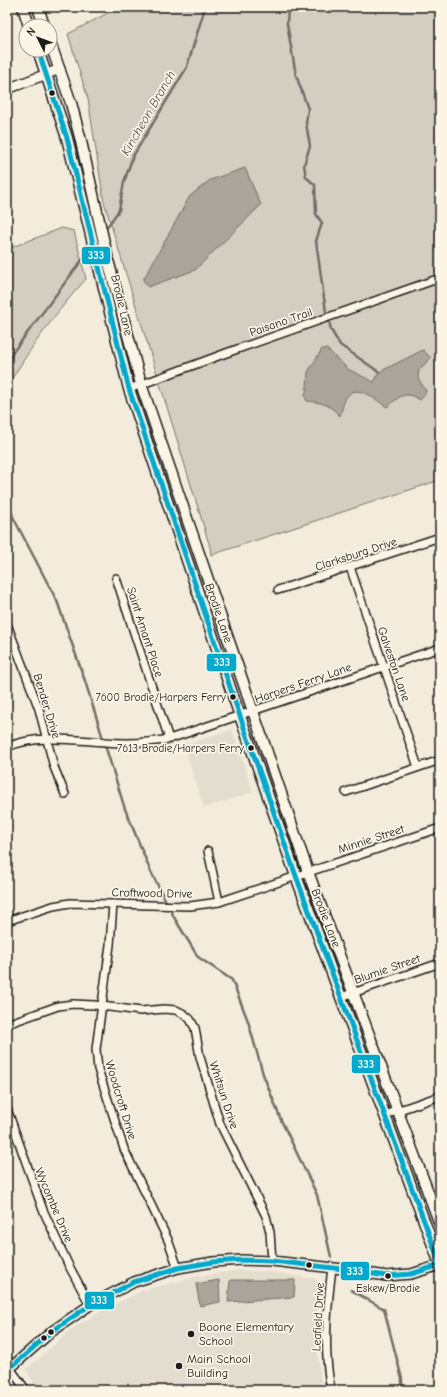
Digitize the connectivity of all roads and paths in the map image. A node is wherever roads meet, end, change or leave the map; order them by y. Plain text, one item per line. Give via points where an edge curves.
1 (23, 7) edge
2 (38, 7) edge
3 (26, 18) edge
4 (41, 18) edge
5 (41, 58) edge
6 (56, 58) edge
7 (60, 69) junction
8 (46, 74) junction
9 (7, 89) edge
10 (440, 278) edge
11 (141, 384) junction
12 (130, 389) junction
13 (440, 537) edge
14 (350, 567) junction
15 (116, 578) dead end
16 (278, 590) dead end
17 (7, 624) edge
18 (440, 648) edge
19 (384, 667) junction
20 (253, 711) junction
21 (240, 716) junction
22 (169, 739) junction
23 (46, 740) junction
24 (7, 747) edge
25 (440, 760) edge
26 (418, 768) junction
27 (346, 792) dead end
28 (65, 794) dead end
29 (440, 828) edge
30 (208, 852) dead end
31 (308, 872) junction
32 (296, 876) junction
33 (219, 902) junction
34 (113, 904) junction
35 (7, 921) edge
36 (440, 963) edge
37 (354, 992) junction
38 (341, 997) junction
39 (103, 1006) junction
40 (7, 1024) edge
41 (440, 1096) edge
42 (7, 1109) edge
43 (398, 1111) junction
44 (385, 1116) junction
45 (439, 1218) edge
46 (272, 1261) junction
47 (440, 1264) edge
48 (178, 1268) junction
49 (332, 1268) junction
50 (90, 1305) junction
51 (8, 1368) edge
52 (26, 1390) edge
53 (331, 1390) edge

1 - 3 main road
2 - 4 main road
5 - 8 main road, Brodie Lane
6 - 7 main road, Brodie Lane
7 - 8 street
7 - 11 main road, Brodie Lane via 73,109 108,260
8 - 9 street
8 - 12 main road, Brodie Lane via 79,182
10 - 11 street, Paisano Trail
11 - 12 street, Paisano Trail
11 - 20 main road, Brodie Lane
12 - 21 main road, Brodie Lane
13 - 14 street, Clarksburg Drive
14 - 16 street, Clarksburg Drive
14 - 19 street, Galveston Lane
15 - 22 street, Saint Amant Place
17 - 23 street, Bender Drive via 39,709
18 - 19 street, Harpers Ferry Lane
19 - 20 street, Harpers Ferry Lane
19 - 26 street, Galveston Lane
20 - 21 street, Harpers Ferry Lane
20 - 31 main road, Brodie Lane
21 - 22 street, Harpers Ferry Lane
21 - 32 main road, Brodie Lane
22 - 23 street, Harpers Ferry Lane via 116,743
23 - 24 street, Harpers Ferry Lane
23 - 28 street, Bender Drive
25 - 26 street
26 - 27 street
29 - 31 street, Minnie Street
30 - 33 street
31 - 32 street, Minnie Street
31 - 37 main road, Brodie Lane
32 - 33 street, Croftwood Drive
32 - 38 main road, Brodie Lane
33 - 34 street, Croftwood Drive via 190,906
34 - 35 street, Croftwood Drive via 70,903
34 - 39 street, Woodcroft Drive
36 - 37 street, Blumie Street
37 - 38 street, Blumie Street
37 - 43 main road, Brodie Lane
38 - 44 main road, Brodie Lane
39 - 40 street via 58,1006
39 - 46 street, Whitsun Drive via 141,1011 176,1010 190,1019 220,1124 266,1216
39 - 48 street, Woodcroft Drive via 96,1049 98,1069 124,1149 168,1240
41 - 43 street
42 - 50 street, Wycombe Drive via 43,1210
43 - 44 street
43 - 45 main road, Brodie Lane
44 - 47 main road, Brodie Lane
46 - 48 street via 213,1262
46 - 49 street
47 - 49 street via 410,1274 386,1276
48 - 50 street via 134,1282
49 - 53 street, Leafield Drive via 326,1328
50 - 51 street
51 - 52 street

